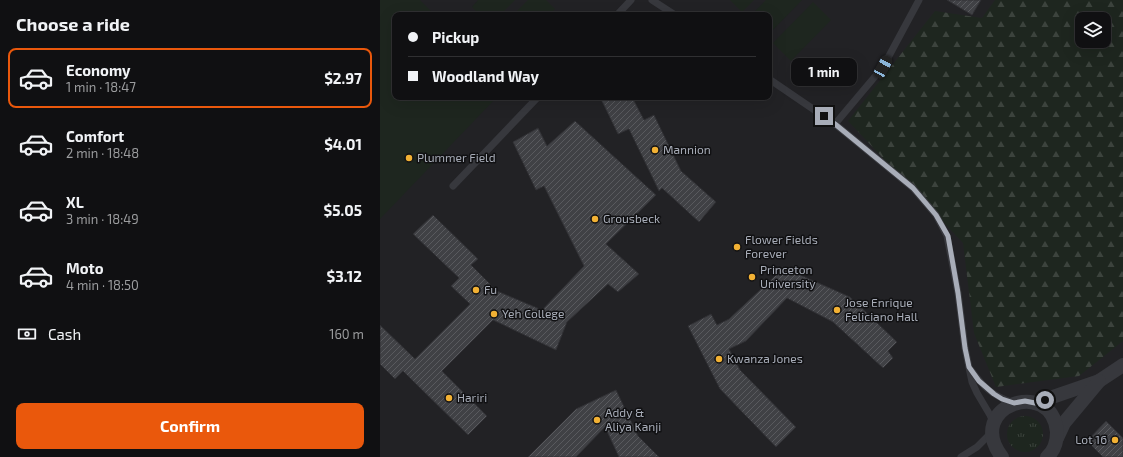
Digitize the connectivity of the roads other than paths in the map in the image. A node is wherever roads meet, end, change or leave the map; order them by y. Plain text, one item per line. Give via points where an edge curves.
1 (631, 0) edge
2 (652, 0) edge
3 (919, 0) edge
4 (620, 12) edge
5 (670, 12) edge
6 (772, 81) edge
7 (535, 100) edge
8 (835, 124) junction
9 (453, 186) dead end
10 (1123, 365) edge
11 (969, 367) junction
12 (1099, 381) junction
13 (1014, 403) junction
14 (1035, 403) junction
15 (993, 428) junction
16 (1057, 438) junction
17 (1049, 456) edge
18 (961, 457) edge
19 (1002, 457) edge

1 - 4 lane
2 - 5 lane
3 - 8 lane via 883,67
6 - 8 lane
7 - 9 lane
8 - 11 lane via 913,188 936,215 948,236
10 - 12 street
11 - 13 lane via 985,388
11 - 15 lane via 977,393 990,415
12 - 14 street
12 - 16 street via 1064,423
13 - 14 street
13 - 15 street via 997,416
14 - 16 street via 1050,414 1056,425
15 - 18 lane via 977,448
15 - 19 street via 993,441
16 - 17 street

